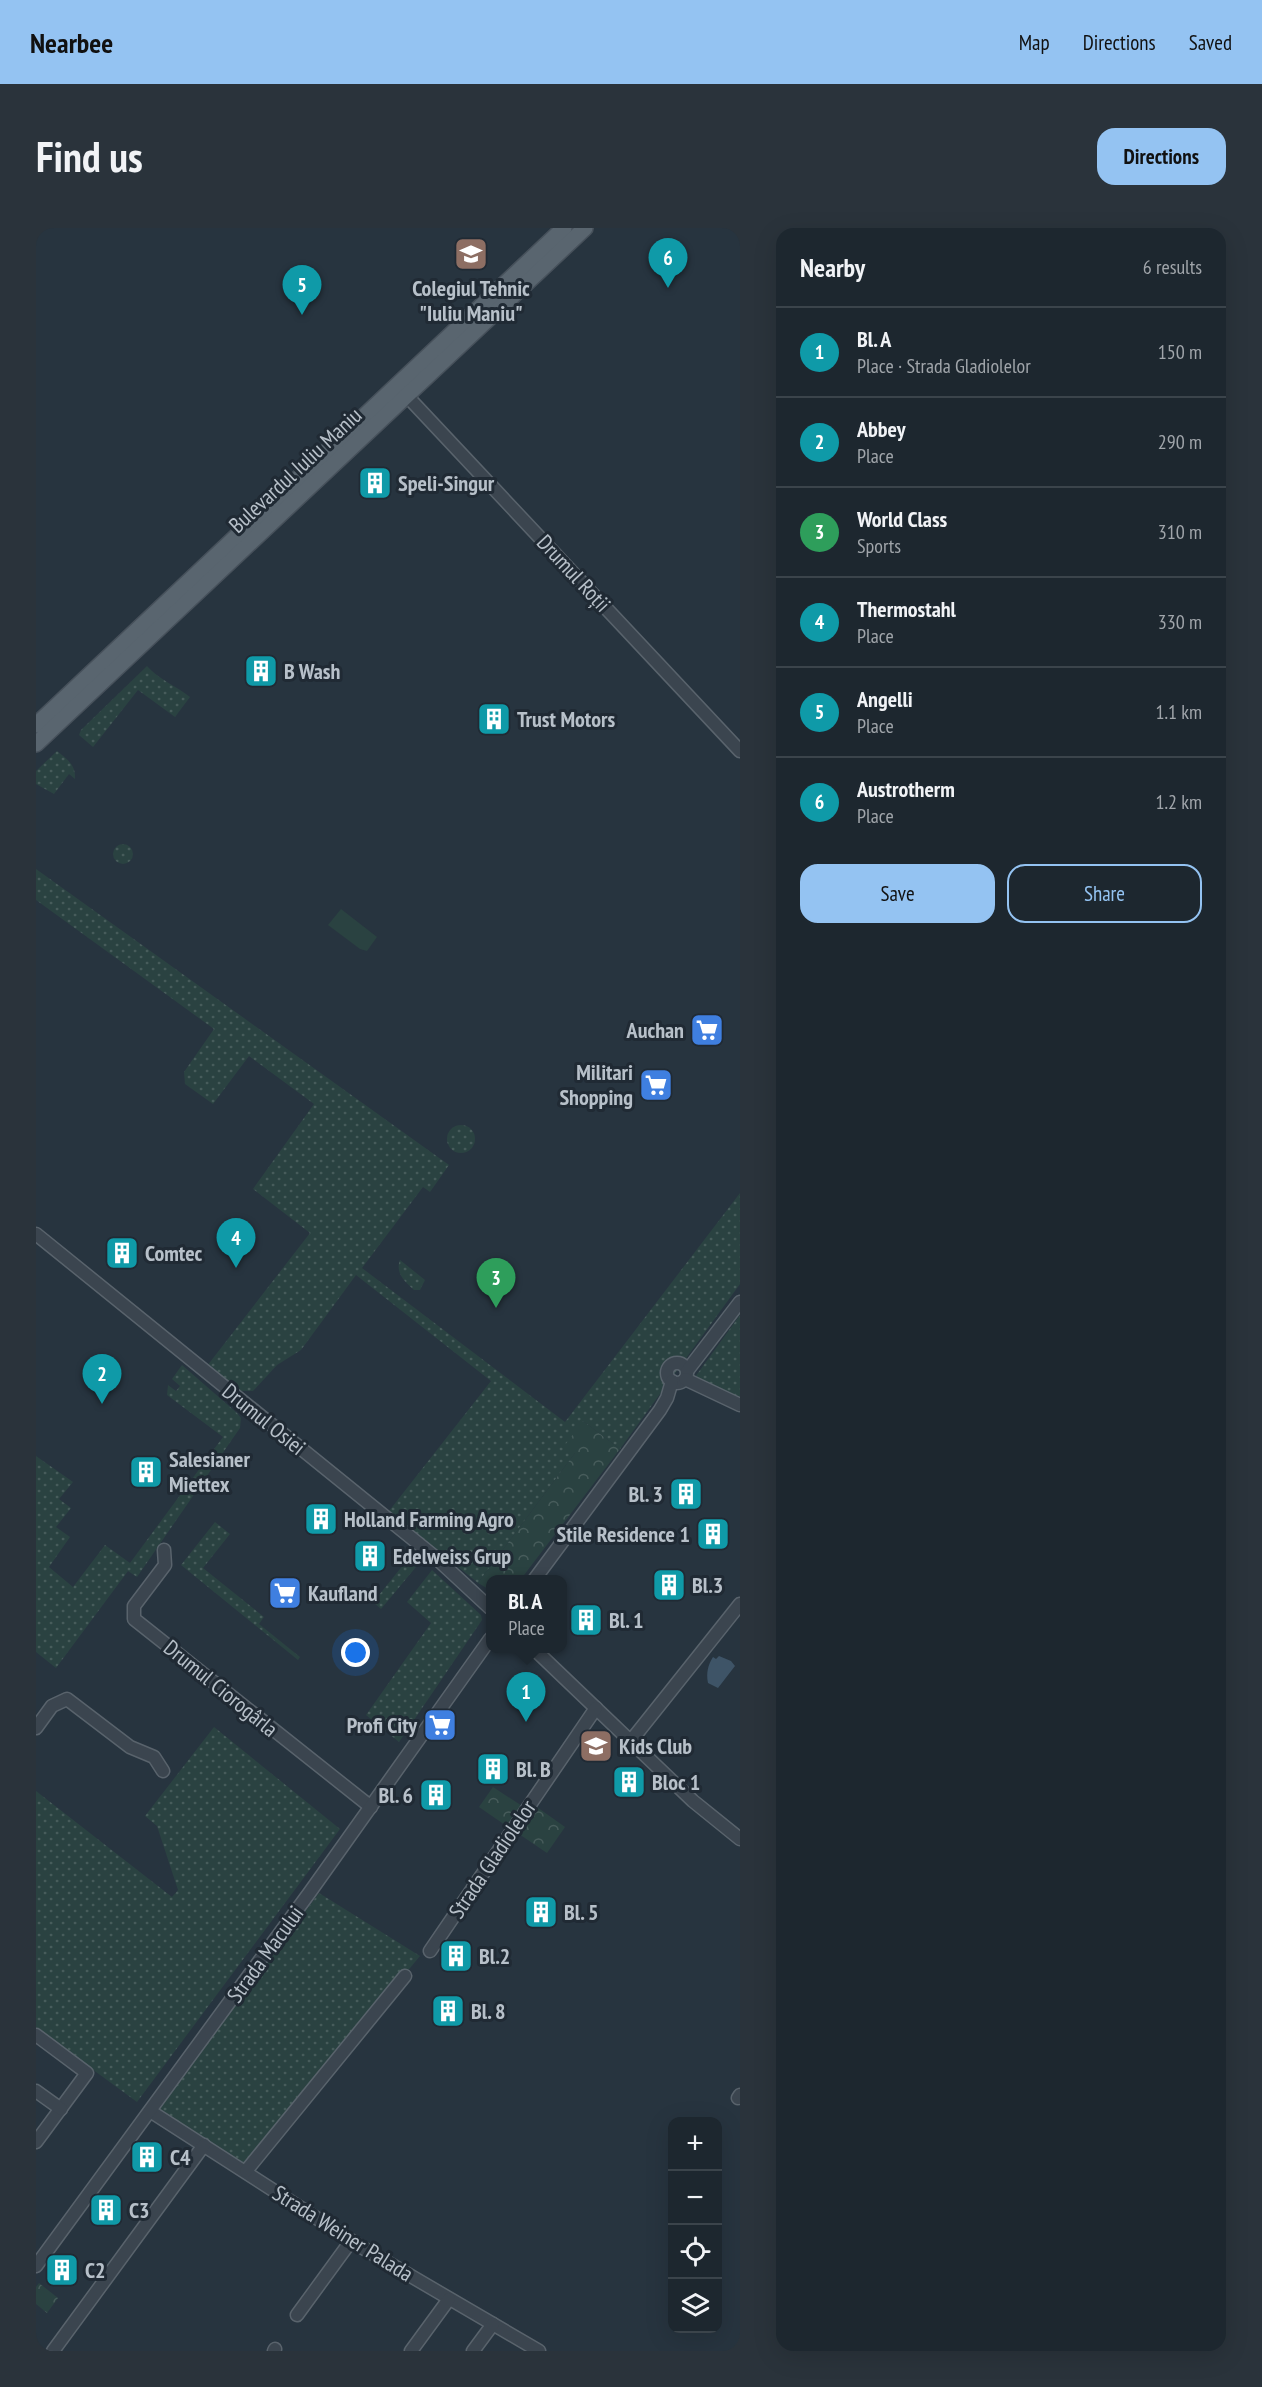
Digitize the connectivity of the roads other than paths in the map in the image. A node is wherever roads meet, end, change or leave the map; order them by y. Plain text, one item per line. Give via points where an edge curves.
1 (585, 228) edge
2 (572, 232) edge
3 (407, 396) junction
4 (202, 569) junction
5 (194, 595) junction
6 (41, 731) edge
7 (740, 751) edge
8 (36, 1234) edge
9 (740, 1302) edge
10 (684, 1371) junction
11 (672, 1381) junction
12 (740, 1405) edge
13 (164, 1550) dead end
14 (538, 1575) edge
15 (486, 1604) edge
16 (740, 1604) edge
17 (486, 1645) edge
18 (538, 1653) edge
19 (596, 1708) junction
20 (36, 1728) edge
21 (630, 1742) junction
22 (163, 1771) dead end
23 (371, 1807) junction
24 (740, 1839) edge
25 (430, 1951) dead end
26 (405, 1976) dead end
27 (36, 2035) edge
28 (36, 2091) edge
29 (61, 2109) junction
30 (150, 2110) junction
31 (36, 2142) edge
32 (204, 2145) junction
33 (246, 2171) junction
34 (351, 2241) junction
35 (36, 2266) edge
36 (449, 2299) junction
37 (297, 2315) dead end
38 (493, 2324) junction
39 (54, 2351) edge
40 (411, 2351) edge
41 (473, 2351) edge
42 (539, 2351) edge

1 - 2 main road, Bulevardul Iuliu Maniu
2 - 3 main road, Bulevardul Iuliu Maniu
2 - 4 main road, Bulevardul Iuliu Maniu
3 - 5 main road, Bulevardul Iuliu Maniu
3 - 7 street, Drumul Roții
4 - 5 main road
4 - 6 main road, Bulevardul Iuliu Maniu
5 - 6 main road, Bulevardul Iuliu Maniu
8 - 15 street, Drumul Osiei via 435,1557
9 - 10 street
10 - 11 street via 680,1382
10 - 11 street via 673,1364 667,1374
10 - 12 street
11 - 14 street via 660,1410
13 - 23 street, Drumul Ciorogârla via 165,1565 134,1606 134,1619
16 - 21 street
17 - 23 street, Strada Macului
18 - 19 street
19 - 21 street
19 - 25 street, Strada Gladiolelor
20 - 22 street via 52,1706 62,1699 72,1701 130,1747 154,1757
21 - 24 street via 693,1802
23 - 30 street, Strada Macului
26 - 33 street
27 - 29 street via 87,2073
28 - 29 street
29 - 31 street
30 - 32 street, Strada Weiner Palada
30 - 35 street, Strada Macului
32 - 33 street, Strada Weiner Palada
32 - 39 street
33 - 34 street, Strada Weiner Palada
34 - 36 street, Strada Weiner Palada
34 - 37 street
36 - 38 street, Strada Weiner Palada
36 - 40 street
38 - 41 street
38 - 42 street, Strada Weiner Palada

